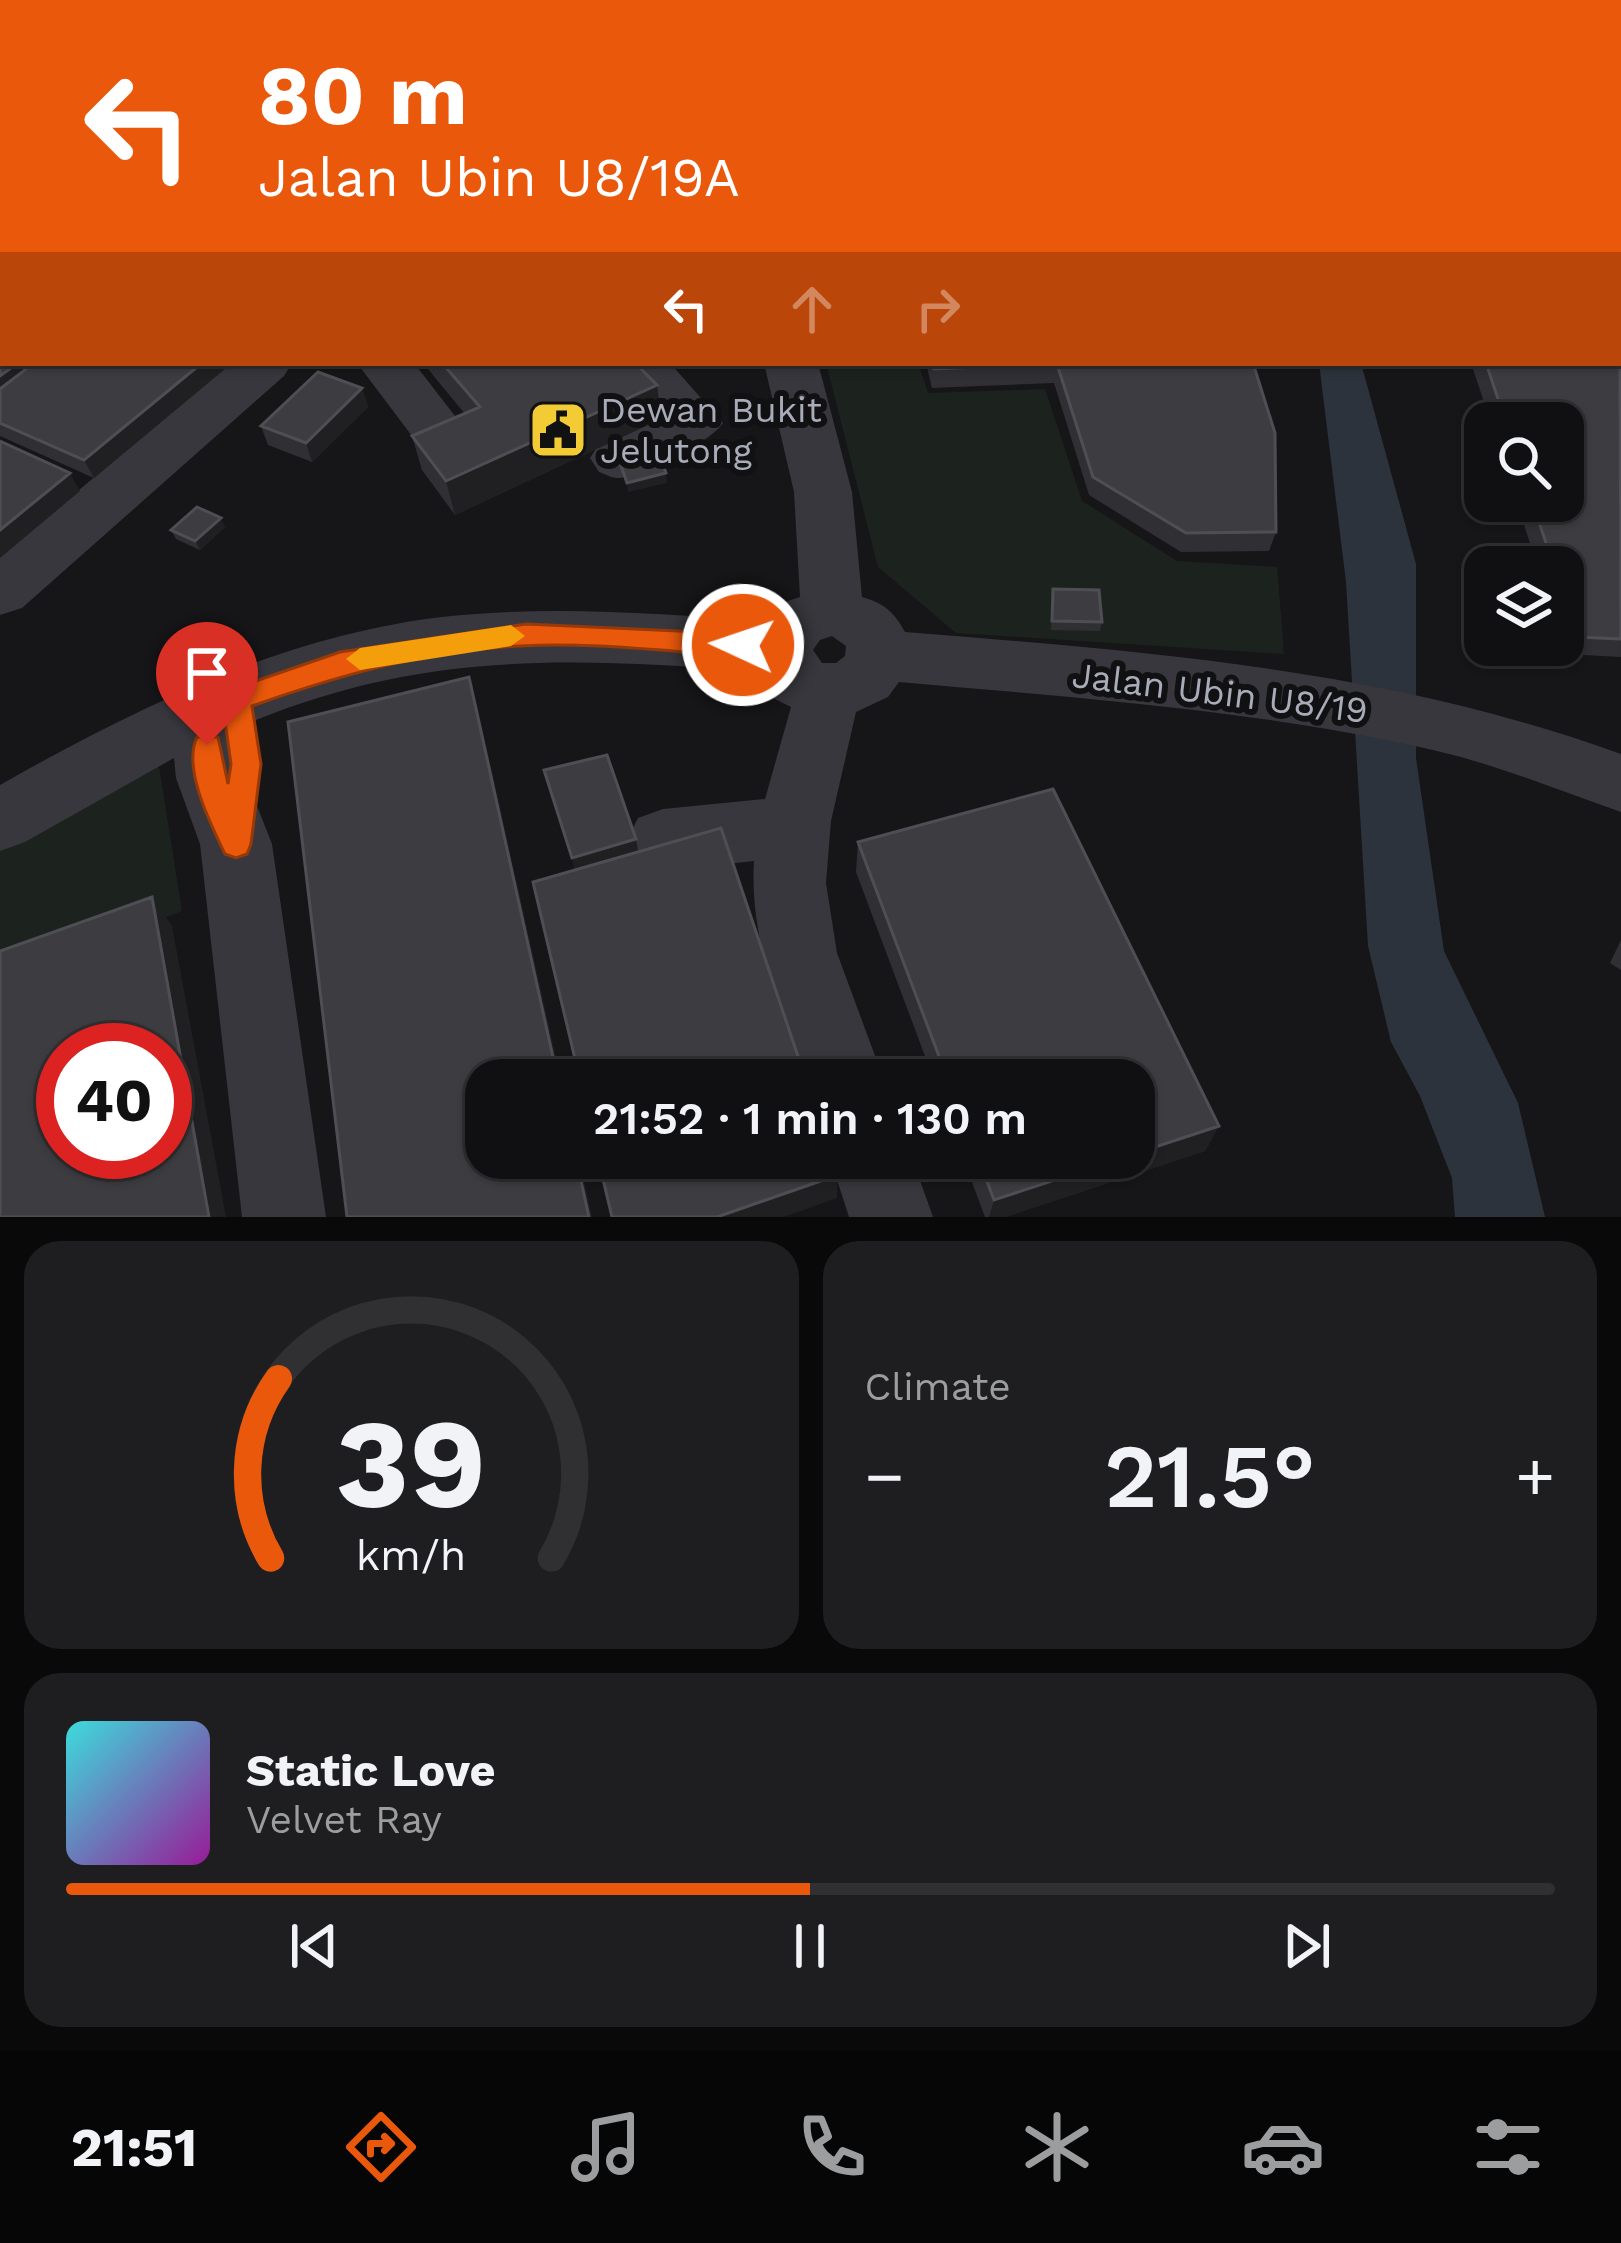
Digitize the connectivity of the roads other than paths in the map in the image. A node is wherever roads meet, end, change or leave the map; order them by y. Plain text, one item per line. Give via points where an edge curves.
1 (262, 366) edge
2 (386, 366) edge
3 (792, 366) edge
4 (652, 371) edge
5 (444, 437) edge
6 (619, 458) edge
7 (0, 591) edge
8 (830, 651) junction
9 (220, 706) junction
10 (1621, 783) edge
11 (0, 821) edge
12 (798, 826) junction
13 (664, 840) edge
14 (837, 1059) edge
15 (878, 1179) edge
16 (284, 1217) edge
17 (891, 1217) edge

1 - 7 street
2 - 5 street
3 - 8 street via 823,492
4 - 6 street via 695,423
8 - 9 street, Jalan Ubin U8/19 via 526,634 340,663
8 - 10 street, Jalan Ubin U8/19 via 1313,696 1502,740
8 - 12 street
9 - 11 street, Jalan Ubin U8/19
9 - 16 street via 211,778 236,844
12 - 13 street
12 - 14 street via 791,909
15 - 17 street

